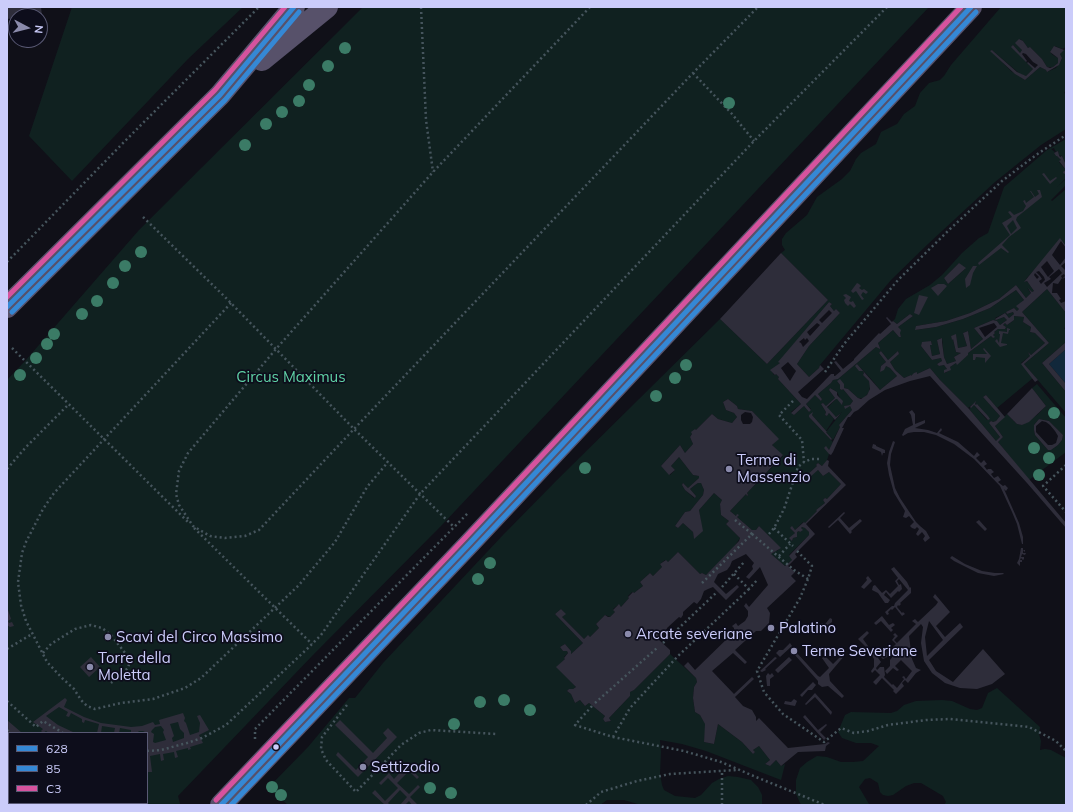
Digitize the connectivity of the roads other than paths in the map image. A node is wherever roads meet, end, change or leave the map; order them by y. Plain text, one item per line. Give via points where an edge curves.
1 (294, 7) edge
2 (327, 7) edge
3 (971, 7) edge
4 (220, 95) junction
5 (7, 307) edge
6 (220, 805) edge

1 - 4 main road
2 - 4 main road
3 - 6 main road via 469,544
4 - 5 main road

